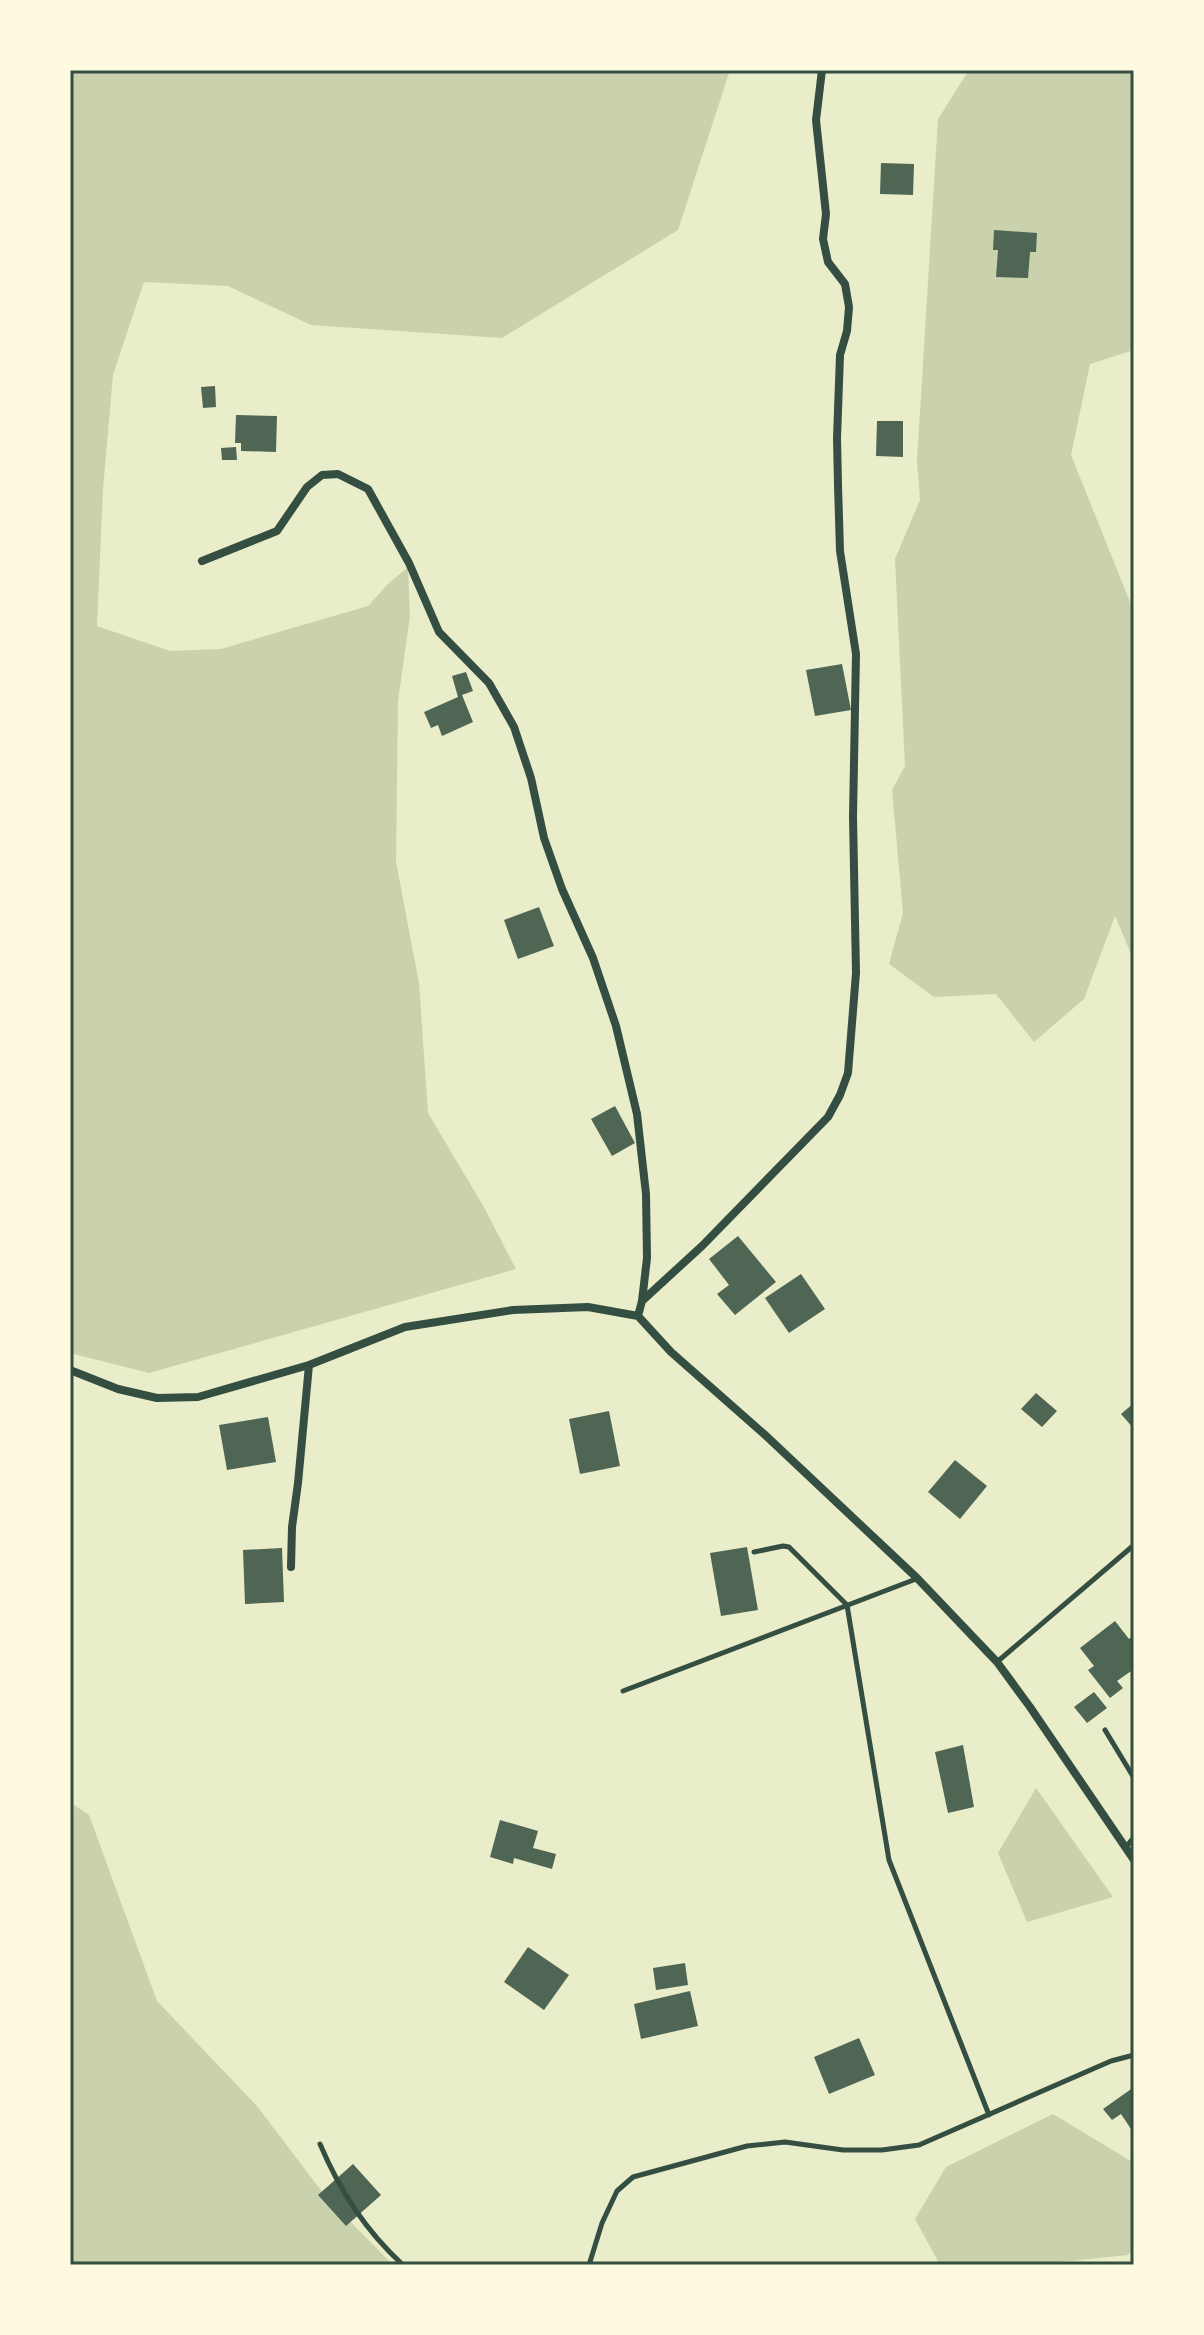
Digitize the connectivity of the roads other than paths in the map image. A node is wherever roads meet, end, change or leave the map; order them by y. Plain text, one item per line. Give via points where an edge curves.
1 (822, 70) edge
2 (202, 561) dead end
3 (642, 1301) junction
4 (638, 1316) junction
5 (309, 1365) junction
6 (70, 1370) edge
7 (1134, 1545) edge
8 (754, 1552) dead end
9 (291, 1567) dead end
10 (917, 1578) junction
11 (847, 1605) junction
12 (997, 1662) junction
13 (623, 1691) dead end
14 (1105, 1730) dead end
15 (1134, 1778) edge
16 (1134, 1837) edge
17 (1126, 1847) junction
18 (1134, 1860) edge
19 (1134, 2055) edge
20 (989, 2115) junction
21 (320, 2144) dead end
22 (403, 2265) edge
23 (589, 2265) edge

1 - 3 street via 816,120 826,214 823,239 828,262 845,284 849,307 840,355 837,438 840,551 856,654 856,973 848,1073 828,1117
2 - 3 street via 277,531 307,487 322,475 354,480 368,489 439,632 489,683 514,727 544,838 616,1026 637,1114 646,1194
3 - 4 street
4 - 5 street via 588,1307 513,1310 405,1327
4 - 10 street
5 - 6 street via 198,1397 157,1398
5 - 9 street
7 - 12 lane
8 - 11 lane via 789,1547
10 - 11 lane
10 - 12 street
11 - 13 lane
11 - 20 lane via 889,1860
12 - 17 street
14 - 15 lane
16 - 17 lane
17 - 18 street
19 - 20 lane
20 - 23 lane via 919,2145 869,2150 785,2142 747,2146 633,2177 617,2191
21 - 22 lane via 357,2215

